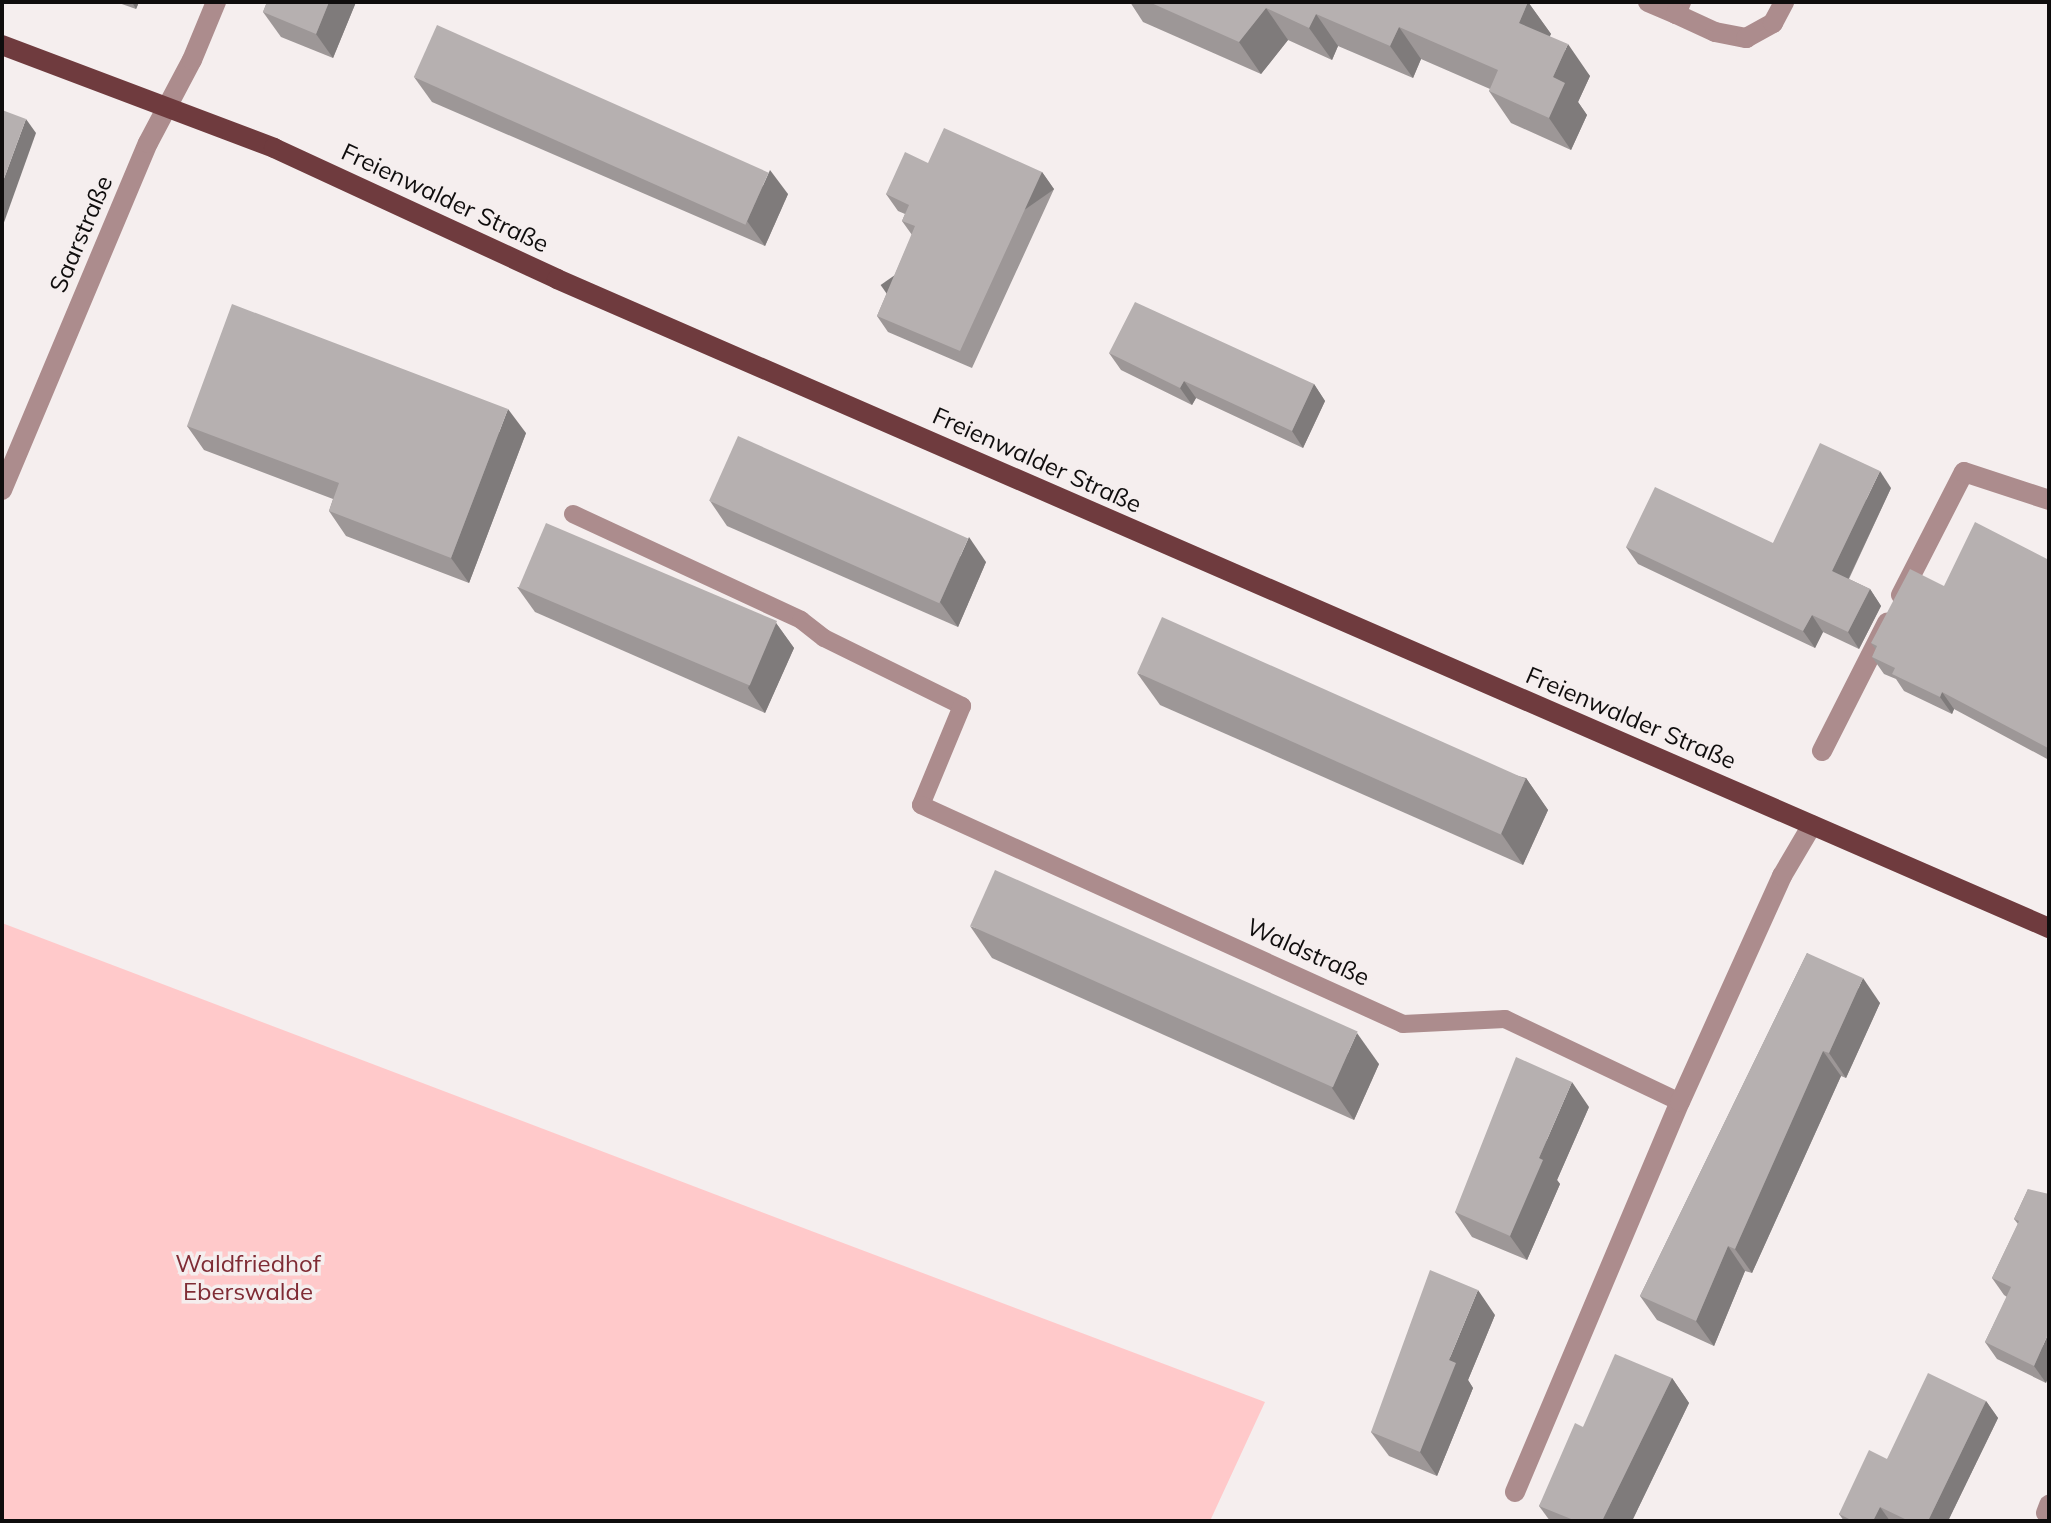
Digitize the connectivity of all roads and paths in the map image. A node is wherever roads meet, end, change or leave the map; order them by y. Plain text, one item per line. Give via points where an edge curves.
1 (216, 2) edge
2 (1648, 2) edge
3 (1784, 2) edge
4 (1679, 8) edge
5 (2, 45) edge
6 (168, 104) junction
7 (2, 490) edge
8 (2049, 500) edge
9 (573, 514) dead end
10 (1822, 751) dead end
11 (1812, 825) junction
12 (2049, 928) edge
13 (1680, 1102) junction
14 (1515, 1492) dead end

1 - 6 street, Saarstraße
2 - 4 street
3 - 4 street via 1773,23 1746,38 1715,32
5 - 6 main road, Freienwalder Straße
6 - 7 street, Saarstraße
6 - 11 main road, Freienwalder Straße via 1088,512
8 - 10 street via 1964,472
9 - 13 lane, Waldstraße via 801,620 824,638 962,706 921,805 1403,1024 1505,1019
11 - 12 main road, Freienwalder Straße
11 - 13 street via 1782,876
13 - 14 street

